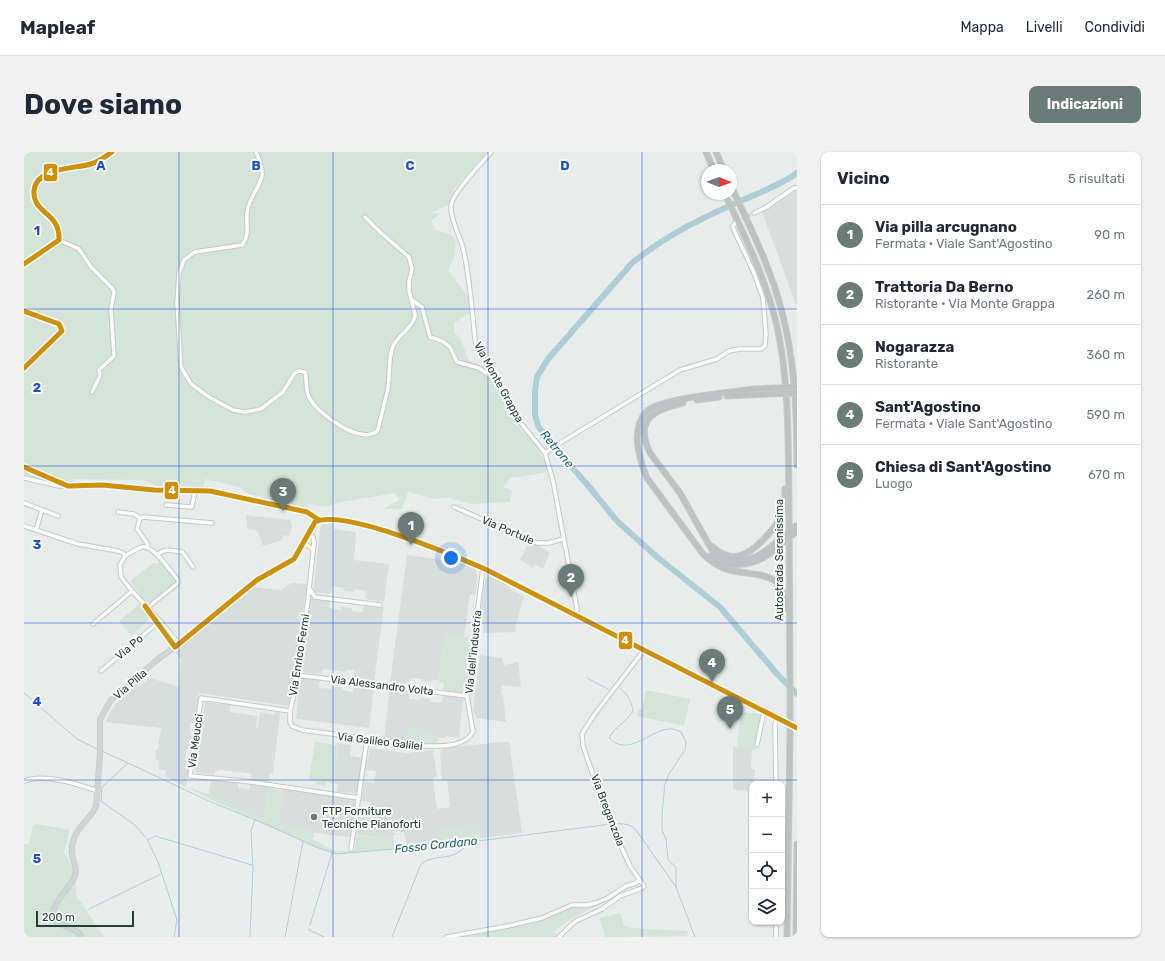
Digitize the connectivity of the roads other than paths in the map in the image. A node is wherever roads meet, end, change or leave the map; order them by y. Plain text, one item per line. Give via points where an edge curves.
1 (112, 152) edge
2 (256, 152) edge
3 (491, 152) edge
4 (706, 152) edge
5 (716, 152) edge
6 (711, 164) edge
7 (721, 164) edge
8 (797, 188) edge
9 (737, 198) edge
10 (728, 200) edge
11 (754, 213) tunnel mouth
12 (365, 217) dead end
13 (736, 222) dead end
14 (59, 240) junction
15 (24, 264) edge
16 (412, 300) junction
17 (24, 311) edge
18 (782, 311) junction
19 (24, 368) edge
20 (797, 381) edge
21 (498, 383) junction
22 (797, 387) edge
23 (92, 392) dead end
24 (797, 392) edge
25 (787, 410) junction
26 (545, 453) junction
27 (797, 465) edge
28 (24, 467) edge
29 (24, 478) edge
30 (68, 486) junction
31 (195, 490) junction
32 (24, 503) edge
33 (166, 504) dead end
34 (454, 507) dead end
35 (42, 510) junction
36 (118, 512) dead end
37 (58, 516) dead end
38 (140, 518) junction
39 (317, 521) junction
40 (212, 523) dead end
41 (797, 525) edge
42 (24, 526) edge
43 (36, 530) junction
44 (797, 531) edge
45 (702, 533) junction
46 (307, 534) junction
47 (564, 539) junction
48 (304, 542) junction
49 (148, 547) junction
50 (698, 548) junction
51 (313, 550) junction
52 (772, 550) junction
53 (158, 555) junction
54 (124, 556) junction
55 (193, 568) dead end
56 (483, 568) junction
57 (309, 588) junction
58 (132, 591) junction
59 (380, 605) dead end
60 (147, 608) junction
61 (576, 616) junction
62 (159, 622) junction
63 (93, 624) dead end
64 (177, 646) junction
65 (644, 650) junction
66 (101, 671) dead end
67 (297, 675) junction
68 (790, 682) junction
69 (467, 696) junction
70 (290, 711) junction
71 (764, 711) junction
72 (777, 718) junction
73 (290, 722) joint
74 (797, 728) edge
75 (471, 736) joint
76 (367, 740) junction
77 (757, 745) dead end
78 (24, 781) edge
79 (776, 781) edge
80 (98, 791) junction
81 (360, 798) junction
82 (797, 844) edge
83 (352, 849) dead end
84 (639, 880) junction
85 (776, 925) edge
86 (82, 937) edge
87 (448, 937) edge
88 (558, 937) edge
89 (776, 937) edge
90 (787, 937) edge
91 (796, 937) edge

1 - 14 street via 90,164 57,170 40,179 34,196 36,202 58,224
2 - 16 street via 262,175 247,212 246,241 242,246 195,252 184,260 179,273 177,303 181,367 191,384 233,410 245,412 261,409 283,392 298,370 302,371 305,372 308,396 321,412 349,431 366,436 372,435 378,430 388,388 393,346 415,317
3 - 21 street, Via Monte Grappa via 458,192 451,206 468,275 475,340
4 - 6 highway
5 - 7 highway
8 - 11 street
9 - 18 highway via 765,262
10 - 25 highway, Autostrada Serenissima via 756,260 772,310 783,356
12 - 16 street via 409,257 412,269 409,291
13 - 26 street via 734,230 763,298 765,346 761,349 729,350 717,359 680,370
14 - 15 street
14 - 23 street via 78,249 114,292 111,309 114,356 99,370 100,376
16 - 21 street via 422,307 430,337 450,347 457,362 479,368
17 - 19 street via 59,324 62,331
18 - 20 highway via 792,344
18 - 27 highway via 794,375
21 - 26 street, Via Monte Grappa via 517,418
22 - 50 highway, bridge via 754,389 672,402 654,407 640,421 639,452 647,478
24 - 45 highway, bridge via 728,396 682,403 658,410 646,423 644,437 650,453 680,494
25 - 45 highway via 785,501 776,525 751,551 738,556 729,556 718,551
25 - 68 highway, Autostrada Serenissima
26 - 47 street, Via Monte Grappa
28 - 30 street
29 - 30 street
30 - 31 street via 102,485 154,490
31 - 33 street via 192,507
31 - 39 street via 307,512
32 - 35 street
34 - 47 street, Via Portule via 537,543
35 - 37 street
35 - 43 street
36 - 38 street via 134,514
38 - 40 street via 147,516
38 - 49 street via 137,529
39 - 46 main road, Via Pilla
39 - 56 main road via 337,519 389,532 434,547
41 - 52 highway, bridge
42 - 43 street
43 - 54 street via 78,544 118,551
44 - 52 highway, bridge
45 - 52 highway via 715,554 729,560 754,558
46 - 48 main road, Via Pilla
46 - 51 street, Via Enrico Fermi via 314,539
47 - 61 street, Via Monte Grappa via 577,609
48 - 51 street
48 - 64 main road, Via Pilla via 298,554 289,562 257,580
49 - 53 street
49 - 54 street via 142,547
50 - 52 highway via 716,560 731,565 764,558
50 - 68 highway via 719,566 766,576 781,588 786,603
51 - 57 street, Via Enrico Fermi
53 - 55 street via 165,550 182,552
53 - 60 street via 178,583
54 - 58 street via 120,565 121,577
56 - 61 main road
56 - 69 street, Via dell'industria
57 - 59 street via 315,597
57 - 67 street, Via Enrico Fermi
58 - 60 street
58 - 63 street
60 - 62 street
61 - 65 main road
62 - 64 street
62 - 66 street, Via Po
64 - 80 main road, Via Pilla via 111,700 105,710 100,720
65 - 71 main road
65 - 84 street, Via Breganzola via 582,734 583,746 610,821
67 - 69 street, Via Alessandro Volta
67 - 70 street, Via Enrico Fermi
68 - 90 highway, Autostrada Serenissima, bridge
69 - 75 street, Via dell'industria via 473,732
70 - 73 street, Via Enrico Fermi
70 - 81 street, Via Meucci via 201,698 190,776
71 - 72 main road
71 - 77 street
72 - 74 main road
72 - 79 street
73 - 76 street, Via Galileo Galilei via 292,726 302,730
75 - 76 street, Via Galileo Galilei via 463,743 436,746
76 - 81 street
78 - 80 street via 34,778 54,780
80 - 86 main road, Via Pilla via 96,807 76,833 72,844 76,872 74,878 52,914 54,921 78,932
81 - 83 street
82 - 91 highway
84 - 87 street via 596,903 572,905 542,918
84 - 88 street via 644,886 642,888 620,896 602,909 576,921
85 - 89 street

